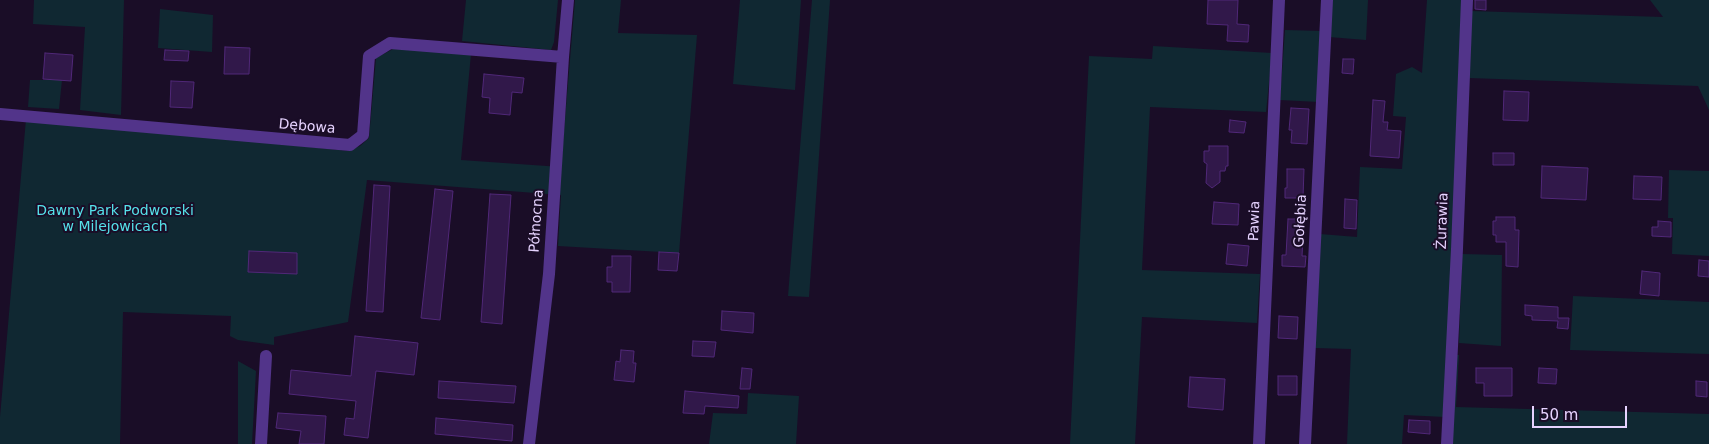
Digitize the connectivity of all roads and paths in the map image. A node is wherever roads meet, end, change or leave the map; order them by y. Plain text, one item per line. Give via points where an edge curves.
1 (568, 0) edge
2 (1279, 0) edge
3 (1327, 0) edge
4 (1467, 0) edge
5 (563, 57) junction
6 (0, 114) edge
7 (266, 356) dead end
8 (261, 444) edge
9 (529, 444) edge
10 (1259, 444) edge
11 (1305, 444) edge
12 (1447, 444) edge

1 - 5 street, Północna
2 - 10 street, Pawia
3 - 11 street, Gołębia
4 - 12 street, Żurawia
5 - 6 street, Dębowa via 390,43 369,56 363,135 350,145
5 - 9 street, Północna via 549,274
7 - 8 street

